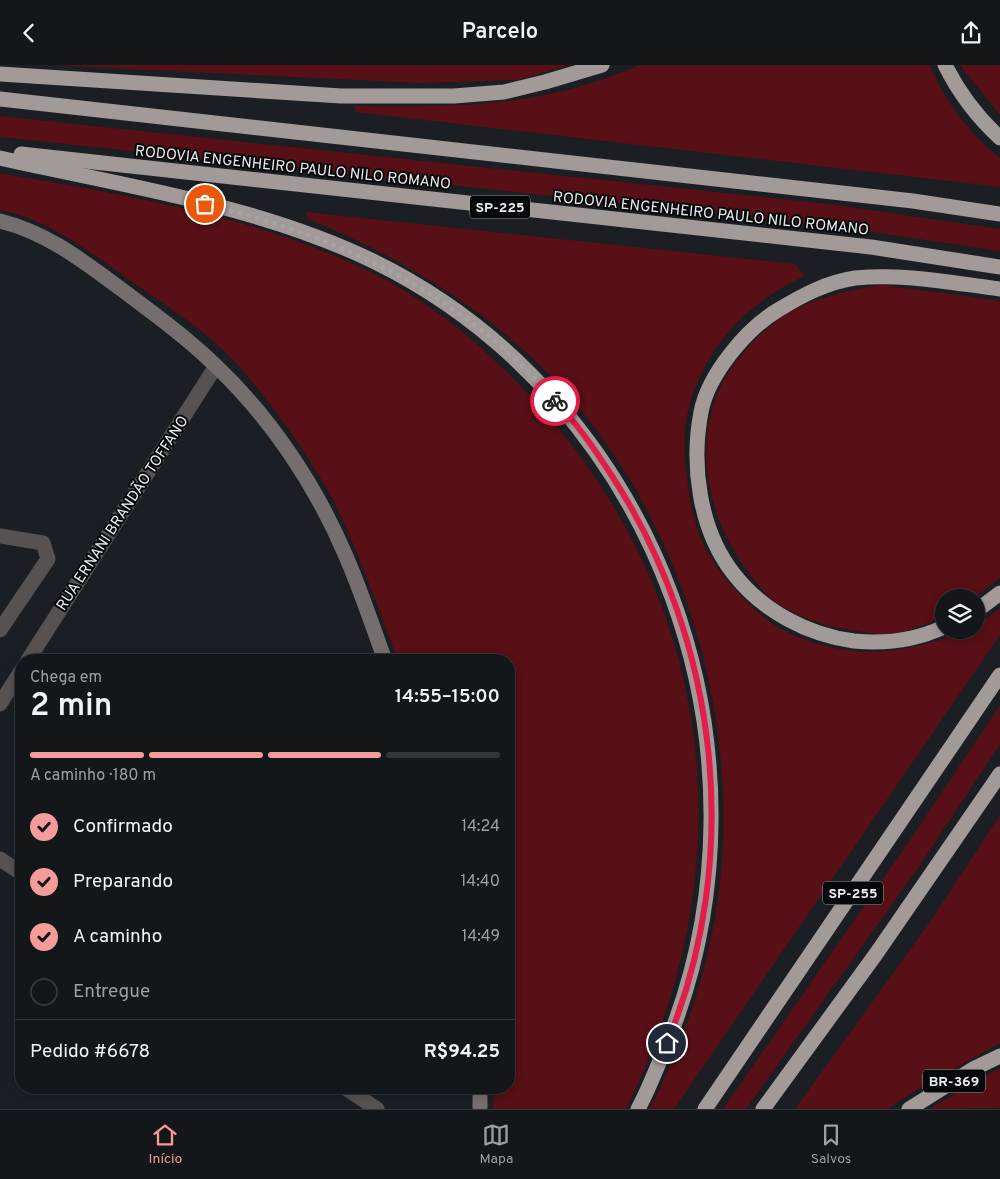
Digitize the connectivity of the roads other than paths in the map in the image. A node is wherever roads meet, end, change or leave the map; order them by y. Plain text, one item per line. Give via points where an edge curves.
1 (602, 65) edge
2 (945, 65) edge
3 (0, 74) edge
4 (0, 99) edge
5 (1000, 138) edge
6 (0, 152) edge
7 (0, 158) edge
8 (1000, 214) edge
9 (0, 221) edge
10 (1000, 267) edge
11 (1000, 289) edge
12 (216, 366) junction
13 (0, 536) edge
14 (1000, 593) edge
15 (985, 604) edge
16 (0, 630) edge
17 (935, 630) edge
18 (32, 654) edge
19 (383, 654) edge
20 (1000, 675) edge
21 (15, 681) edge
22 (0, 705) edge
23 (1000, 774) edge
24 (0, 859) edge
25 (15, 869) edge
26 (1000, 1056) edge
27 (354, 1094) edge
28 (480, 1094) edge
29 (377, 1109) edge
30 (480, 1109) edge
31 (638, 1109) edge
32 (704, 1109) edge
33 (763, 1109) edge
34 (909, 1109) edge

1 - 3 highway via 504,92 454,96 341,96
2 - 5 highway via 956,87 980,120
4 - 8 highway via 913,201
6 - 10 highway, RODOVIA ENGENHEIRO PAULO NILO ROMANO / SP-225 via 871,247
7 - 31 highway via 237,212 332,243 374,261 468,319 514,357 559,404 595,451 632,508 658,559 678,610 695,667 712,783 712,843 695,965 674,1027
9 - 12 main road via 25,227 72,253 171,326
11 - 17 highway via 896,276 854,278 820,287 760,321 717,375 701,411 698,453 703,511 716,544 733,573 758,599 778,614 813,632 842,639 875,643
12 - 18 street, RUA ERNANI BRANDÃO TOFFANO
12 - 19 main road via 252,405 316,495 345,554
13 - 16 street via 43,543 48,559
14 - 15 highway
20 - 32 highway, SP-255
21 - 22 street
23 - 33 highway via 876,954
24 - 25 street
26 - 34 highway, BR-369
27 - 29 street
28 - 30 main road

